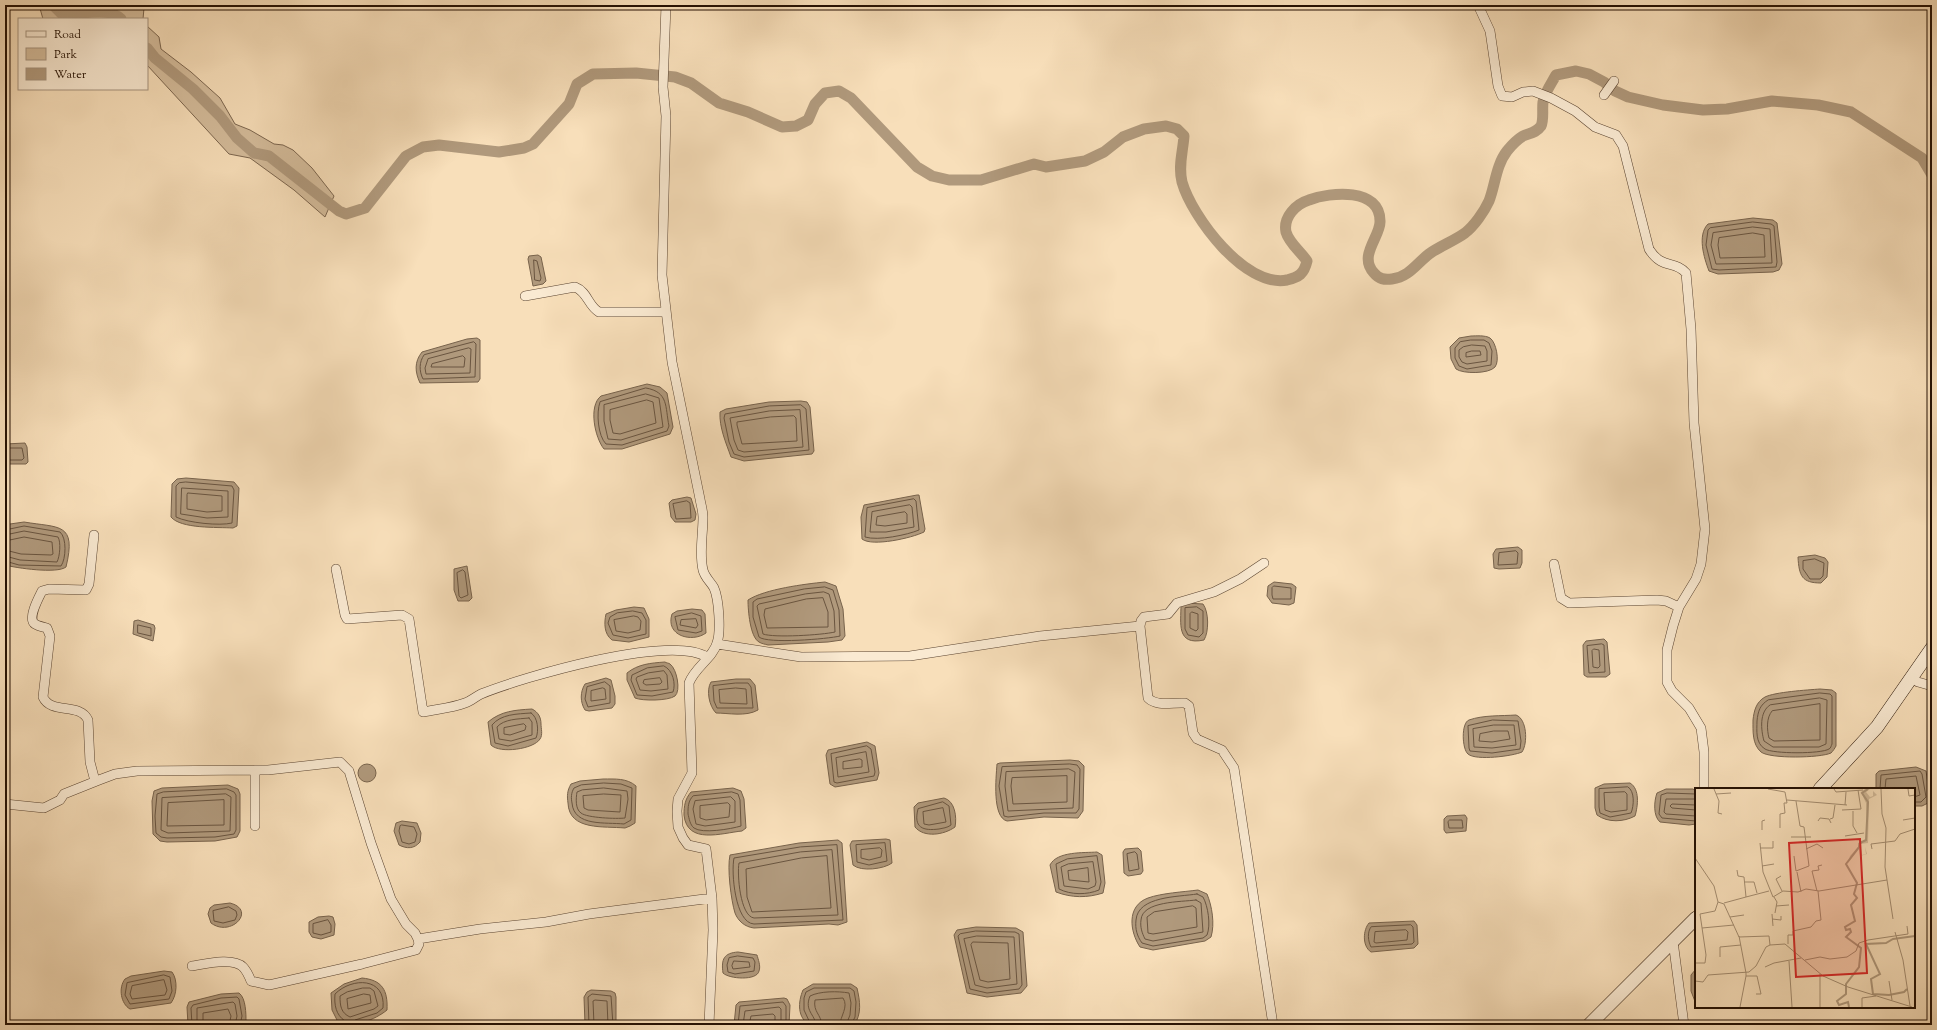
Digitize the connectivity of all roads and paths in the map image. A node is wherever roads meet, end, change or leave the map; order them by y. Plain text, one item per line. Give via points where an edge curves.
1 (666, 5) edge
2 (1478, 5) edge
3 (1614, 81) dead end
4 (1604, 94) dead end
5 (525, 296) dead end
6 (665, 312) junction
7 (94, 535) dead end
8 (1264, 563) dead end
9 (1554, 564) dead end
10 (336, 569) dead end
11 (1679, 607) junction
12 (1140, 626) junction
13 (717, 644) junction
14 (1932, 648) edge
15 (708, 657) junction
16 (1912, 678) junction
17 (1932, 686) edge
18 (255, 770) junction
19 (95, 781) junction
20 (1704, 788) edge
21 (1821, 788) edge
22 (5, 804) edge
23 (255, 826) dead end
24 (712, 898) junction
25 (1695, 919) edge
26 (418, 939) junction
27 (1673, 941) junction
28 (192, 966) dead end
29 (709, 1025) edge
30 (1273, 1025) edge
31 (1589, 1025) edge
32 (1684, 1025) edge

1 - 6 street via 662,275
2 - 11 street via 1490,31 1498,86 1502,96 1512,97 1528,90 1537,92 1575,111 1595,127 1616,134 1620,139 1649,249 1658,260 1683,269 1688,279 1694,423 1705,529 1701,564 1696,579
3 - 4 street
5 - 6 street via 575,286 581,289 590,305 599,312
6 - 13 street via 672,362 702,511 703,570 714,588 718,604
7 - 19 street via 89,584 86,590 42,591 32,621 47,628 50,636 43,697 52,706 81,711 86,715 90,762
8 - 12 street via 1240,580 1214,592 1177,603 1168,614 1144,617
9 - 11 street via 1560,598 1569,603 1657,600
10 - 15 street via 347,619 402,615 409,619 423,712 464,703 482,694 544,674 592,662 648,652 678,650 696,652
11 - 20 street via 1667,650 1667,682 1689,708 1701,728
12 - 13 street via 1040,636 910,656 801,657
12 - 30 street via 1148,698 1152,702 1185,703 1189,706 1193,733 1197,739 1222,750 1234,768
13 - 15 street
14 - 16 main road
15 - 24 street via 692,674 689,683 692,773 678,799 677,811 678,827 688,845 706,849
16 - 17 street
16 - 21 main road via 1877,727
18 - 19 street via 137,771 115,774
18 - 23 street
18 - 26 street via 340,762 349,771 391,900
19 - 22 street via 64,794 60,800 44,808
24 - 26 street
24 - 29 street
25 - 27 main road
26 - 28 street via 416,950 410,952 269,985 251,981 242,966 236,963
27 - 31 main road
27 - 32 street

